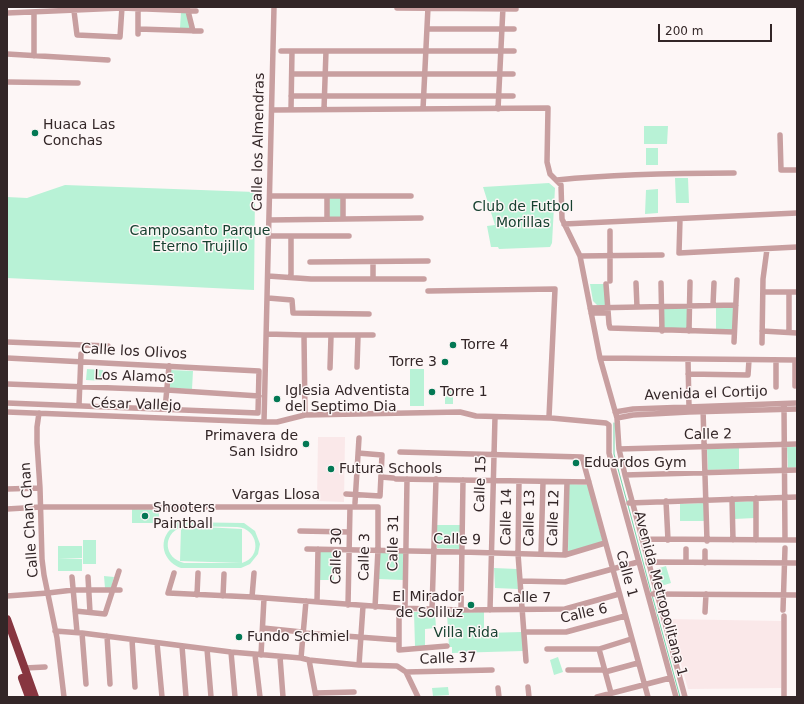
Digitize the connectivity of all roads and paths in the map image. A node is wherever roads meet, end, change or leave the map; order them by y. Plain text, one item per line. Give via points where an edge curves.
1 (274, 7) edge
2 (122, 8) edge
3 (138, 8) junction
4 (397, 8) edge
5 (428, 8) edge
6 (503, 8) edge
7 (187, 9) edge
8 (516, 9) dead end
9 (74, 10) junction
10 (196, 11) dead end
11 (34, 12) junction
12 (7, 13) edge
13 (427, 29) junction
14 (502, 29) junction
15 (514, 29) dead end
16 (193, 30) junction
17 (201, 31) dead end
18 (281, 51) dead end
19 (292, 51) junction
20 (326, 51) junction
21 (426, 51) junction
22 (501, 51) junction
23 (514, 51) dead end
24 (7, 54) edge
25 (34, 56) junction
26 (108, 60) dead end
27 (292, 74) junction
28 (325, 74) junction
29 (425, 74) junction
30 (500, 74) junction
31 (513, 74) dead end
32 (7, 82) edge
33 (78, 82) dead end
34 (291, 96) junction
35 (325, 96) junction
36 (424, 96) junction
37 (498, 96) junction
38 (513, 96) dead end
39 (423, 109) junction
40 (498, 109) junction
41 (272, 110) junction
42 (291, 110) junction
43 (324, 110) junction
44 (780, 135) dead end
45 (797, 170) edge
46 (734, 173) dead end
47 (557, 180) junction
48 (270, 196) junction
49 (327, 196) junction
50 (344, 196) junction
51 (410, 196) dead end
52 (797, 213) edge
53 (421, 218) dead end
54 (327, 219) junction
55 (343, 219) junction
56 (680, 219) junction
57 (269, 220) junction
58 (564, 224) junction
59 (610, 230) dead end
60 (269, 236) junction
61 (290, 236) junction
62 (349, 236) dead end
63 (797, 247) edge
64 (767, 249) junction
65 (662, 255) dead end
66 (580, 256) junction
67 (610, 256) junction
68 (428, 261) dead end
69 (310, 262) dead end
70 (373, 262) junction
71 (268, 276) junction
72 (291, 278) junction
73 (373, 279) junction
74 (424, 279) dead end
75 (737, 280) dead end
76 (690, 282) dead end
77 (636, 283) dead end
78 (661, 283) dead end
79 (714, 283) dead end
80 (428, 291) dead end
81 (762, 292) junction
82 (789, 292) junction
83 (797, 292) edge
84 (268, 298) junction
85 (713, 305) junction
86 (736, 305) junction
87 (662, 306) junction
88 (690, 306) junction
89 (637, 307) junction
90 (608, 310) junction
91 (591, 311) junction
92 (370, 314) dead end
93 (662, 331) junction
94 (689, 331) junction
95 (762, 331) junction
96 (734, 332) junction
97 (789, 332) junction
98 (797, 333) edge
99 (267, 334) junction
100 (304, 335) junction
101 (373, 335) dead end
102 (331, 336) junction
103 (358, 336) junction
104 (7, 342) edge
105 (734, 342) dead end
106 (762, 343) dead end
107 (108, 346) dead end
108 (81, 354) dead end
109 (7, 358) edge
110 (600, 358) junction
111 (688, 360) junction
112 (749, 360) junction
113 (776, 360) junction
114 (796, 360) edge
115 (81, 362) junction
116 (169, 366) junction
117 (330, 368) dead end
118 (357, 368) dead end
119 (688, 374) junction
120 (7, 384) edge
121 (795, 386) dead end
122 (79, 387) junction
123 (776, 387) dead end
124 (167, 390) junction
125 (259, 396) junction
126 (7, 403) edge
127 (797, 403) edge
128 (79, 405) junction
129 (689, 407) junction
130 (784, 407) junction
131 (165, 409) junction
132 (703, 409) junction
133 (797, 409) edge
134 (7, 412) edge
135 (39, 413) junction
136 (616, 415) junction
137 (305, 416) junction
138 (495, 417) junction
139 (549, 418) junction
140 (264, 422) junction
141 (359, 438) dead end
142 (784, 444) junction
143 (797, 444) edge
144 (705, 447) junction
145 (619, 449) junction
146 (400, 452) dead end
147 (358, 453) junction
148 (494, 455) junction
149 (785, 470) junction
150 (797, 470) edge
151 (706, 473) junction
152 (625, 475) junction
153 (381, 477) junction
154 (407, 479) junction
155 (436, 479) junction
156 (464, 480) junction
157 (493, 481) junction
158 (519, 481) junction
159 (543, 482) junction
160 (567, 482) junction
161 (589, 482) junction
162 (40, 488) junction
163 (7, 489) edge
164 (346, 494) dead end
165 (356, 495) junction
166 (784, 497) junction
167 (797, 497) edge
168 (756, 498) junction
169 (732, 499) junction
170 (706, 500) junction
171 (666, 501) junction
172 (355, 503) dead end
173 (628, 504) junction
174 (41, 507) junction
175 (350, 507) junction
176 (378, 507) joint
177 (7, 509) edge
178 (300, 531) dead end
179 (349, 532) junction
180 (642, 539) junction
181 (668, 540) junction
182 (733, 540) junction
183 (756, 540) junction
184 (784, 540) junction
185 (797, 540) edge
186 (707, 541) junction
187 (605, 543) junction
188 (307, 548) dead end
189 (784, 548) dead end
190 (318, 549) junction
191 (686, 549) dead end
192 (349, 550) junction
193 (378, 550) junction
194 (406, 550) junction
195 (434, 551) junction
196 (705, 551) dead end
197 (462, 552) junction
198 (491, 552) junction
199 (518, 554) junction
200 (541, 554) junction
201 (565, 555) junction
202 (638, 562) junction
203 (686, 562) junction
204 (651, 563) junction
205 (705, 563) junction
206 (784, 563) junction
207 (797, 564) edge
208 (612, 569) junction
209 (119, 571) dead end
210 (174, 573) dead end
211 (198, 573) dead end
212 (254, 573) dead end
213 (224, 574) dead end
214 (88, 576) dead end
215 (72, 577) dead end
216 (520, 581) junction
217 (73, 590) junction
218 (89, 590) junction
219 (116, 590) junction
220 (48, 593) junction
221 (619, 594) junction
222 (652, 594) junction
223 (706, 594) junction
224 (784, 594) junction
225 (197, 595) junction
226 (797, 595) edge
227 (7, 596) edge
228 (223, 596) junction
229 (252, 597) junction
230 (264, 598) junction
231 (306, 601) junction
232 (318, 602) junction
233 (348, 605) junction
234 (364, 606) junction
235 (375, 607) junction
236 (402, 608) junction
237 (432, 609) junction
238 (461, 610) junction
239 (490, 610) junction
240 (523, 610) junction
241 (784, 610) dead end
242 (75, 611) junction
243 (90, 612) junction
244 (705, 612) dead end
245 (625, 616) junction
246 (784, 616) dead end
247 (659, 618) junction
248 (7, 619) edge
249 (263, 628) junction
250 (55, 631) junction
251 (303, 632) junction
252 (525, 632) junction
253 (79, 633) junction
254 (7, 634) edge
255 (107, 636) junction
256 (361, 638) junction
257 (631, 639) junction
258 (132, 640) junction
259 (399, 640) junction
260 (157, 643) junction
261 (182, 646) junction
262 (447, 646) dead end
263 (206, 649) junction
264 (546, 649) dead end
265 (599, 649) junction
266 (231, 652) junction
267 (258, 655) junction
268 (280, 657) junction
269 (301, 658) junction
270 (19, 660) junction
271 (309, 660) junction
272 (526, 661) dead end
273 (638, 663) junction
274 (359, 665) junction
275 (45, 667) dead end
276 (25, 668) junction
277 (492, 670) dead end
278 (568, 670) dead end
279 (605, 671) junction
280 (406, 672) junction
281 (670, 678) junction
282 (86, 684) dead end
283 (110, 684) dead end
284 (644, 685) junction
285 (135, 687) dead end
286 (528, 687) dead end
287 (498, 688) dead end
288 (354, 692) dead end
289 (612, 693) junction
290 (316, 695) edge
291 (28, 697) edge
292 (35, 697) edge
293 (64, 697) edge
294 (162, 697) edge
295 (186, 697) edge
296 (211, 697) edge
297 (235, 697) edge
298 (260, 697) edge
299 (284, 697) edge
300 (418, 697) edge
301 (499, 697) edge
302 (529, 697) edge
303 (597, 697) edge
304 (648, 697) edge
305 (676, 697) edge
306 (685, 697) edge
307 (784, 697) edge

1 - 41 street, Calle los Almendras
2 - 3 street
2 - 9 street
2 - 9 street via 120,37 77,35
3 - 7 street
3 - 16 street via 138,31
4 - 5 street
5 - 6 street
5 - 13 street
6 - 8 street
6 - 14 street
7 - 10 street
7 - 16 street
9 - 11 street
11 - 12 street
11 - 25 street
13 - 14 street
13 - 21 street
14 - 15 street
14 - 22 street
16 - 17 street
18 - 19 street
19 - 20 street
19 - 27 street
20 - 21 street
20 - 28 street
21 - 22 street
21 - 29 street
22 - 23 street
22 - 30 street
24 - 25 street
25 - 26 street
27 - 28 street
27 - 34 street
28 - 29 street
28 - 35 street
29 - 30 street
29 - 36 street
30 - 31 street
30 - 37 street
32 - 33 street
34 - 35 street
34 - 42 street
35 - 36 street
35 - 43 street
36 - 37 street
36 - 39 street
37 - 38 street
37 - 40 street
39 - 40 street
39 - 43 street
40 - 47 street, Avenida Metropolitana 1 via 548,108 547,162 550,174
41 - 42 street
41 - 48 street, Calle los Almendras
42 - 43 street
44 - 45 street via 780,170
46 - 47 street via 645,174
47 - 58 street, Avenida Metropolitana 1 via 561,185
48 - 49 street
48 - 57 street, Calle los Almendras
49 - 50 street
49 - 54 street
50 - 51 street
50 - 55 street
52 - 56 street
53 - 55 street
54 - 55 street
54 - 57 street
56 - 58 street
56 - 64 street via 680,253
57 - 60 street, Calle los Almendras
58 - 66 street, Avenida Metropolitana 1
59 - 67 street
60 - 61 street
60 - 71 street, Calle los Almendras
61 - 62 street
61 - 72 street
63 - 64 street
64 - 81 street
65 - 67 street
66 - 67 street
66 - 91 street, Avenida Metropolitana 1
67 - 90 street
68 - 70 street
69 - 70 street
70 - 73 street
71 - 72 street
71 - 84 street, Calle los Almendras
72 - 73 street
73 - 74 street
75 - 86 street
76 - 88 street
77 - 89 street
78 - 87 street
79 - 85 street
80 - 139 street via 555,289
81 - 82 street
81 - 95 street
82 - 83 street
82 - 97 street
84 - 92 street via 292,300 294,313
84 - 99 street, Calle los Almendras
85 - 86 street
85 - 88 street
86 - 96 street
87 - 88 street
87 - 89 street
87 - 93 street
88 - 94 street
89 - 90 street
90 - 91 street
90 - 93 street via 609,326 612,329
91 - 110 street, Avenida Metropolitana 1
93 - 94 street
94 - 96 street
95 - 97 street
95 - 106 street
96 - 105 street
97 - 98 street
99 - 100 street
99 - 140 street, Calle los Almendras
100 - 102 street
100 - 137 street
101 - 103 street
102 - 103 street
102 - 117 street
103 - 118 street
104 - 107 street
108 - 115 street
109 - 115 street, Calle los Olivos
110 - 111 street
110 - 136 street, Avenida Metropolitana 1
111 - 112 street
111 - 119 street
112 - 113 street
112 - 119 street via 748,375
113 - 114 street
113 - 123 street
114 - 121 street
115 - 116 street, Calle los Olivos
115 - 122 street
116 - 124 street
116 - 125 street, Calle los Olivos via 259,371
119 - 129 street
120 - 122 street, Los Alamos
122 - 124 street, Los Alamos
122 - 128 street
124 - 125 street, Los Alamos
124 - 131 street
125 - 131 street via 258,413
126 - 128 street
127 - 130 street, Avenida el Cortijo
128 - 131 street
129 - 132 street, Avenida el Cortijo
129 - 136 street, Avenida el Cortijo via 633,409
130 - 132 street, Avenida el Cortijo
130 - 133 street, Avenida el Cortijo
130 - 142 street
132 - 136 street, Avenida el Cortijo
132 - 144 street
134 - 135 street, César Vallejo
135 - 140 street, César Vallejo
135 - 162 street, Calle Chan Chan via 37,443
136 - 145 street, Avenida Metropolitana 1
137 - 138 street, César Vallejo via 460,412
137 - 140 street, César Vallejo
138 - 139 street, César Vallejo
138 - 148 street, Calle 15
139 - 173 street, César Vallejo via 609,425 609,453
141 - 147 street
142 - 143 street, Calle 2
142 - 144 street, Calle 2
142 - 149 street
144 - 145 street, Calle 2
144 - 151 street
145 - 152 street, Avenida Metropolitana 1
146 - 148 street
147 - 153 street via 382,454
147 - 165 street
148 - 157 street, Calle 15
148 - 161 street, Calle 1 via 581,457
149 - 150 street
149 - 151 street
149 - 166 street
151 - 152 street
151 - 170 street
152 - 173 street, Avenida Metropolitana 1
153 - 154 street
153 - 165 street via 380,496
154 - 155 street
154 - 194 street, Calle 31
155 - 156 street
155 - 195 street
156 - 157 street
156 - 197 street
157 - 158 street
157 - 198 street, Calle 15
158 - 159 street
158 - 199 street, Calle 14
159 - 160 street
159 - 200 street, Calle 13
160 - 161 street
160 - 201 street, Calle 12
161 - 187 street, Calle 1
162 - 163 street
162 - 174 street, Calle Chan Chan
164 - 165 street
165 - 172 street
166 - 167 street
166 - 168 street
166 - 184 street
168 - 169 street
168 - 183 street
169 - 170 street
169 - 182 street
170 - 171 street
170 - 186 street
171 - 173 street
171 - 181 street
173 - 180 street, Avenida Metropolitana 1
173 - 202 street, Avenida Metropolitana 1
174 - 175 street, Vargas Llosa
174 - 177 street, Vargas Llosa
174 - 220 street, Calle Chan Chan via 42,559
175 - 176 street, Vargas Llosa
175 - 179 street, Calle 30
176 - 193 street, Calle 3
178 - 179 street
179 - 192 street, Calle 30
180 - 181 street
180 - 204 street, Avenida Metropolitana 1
181 - 186 street
182 - 183 street
182 - 186 street
183 - 184 street
184 - 185 street
187 - 201 street, Calle 9
187 - 208 street, Calle 1
188 - 190 street, Calle 9
189 - 206 street
190 - 192 street, Calle 9
190 - 232 street
191 - 203 street
192 - 193 street, Calle 9
192 - 233 street, Calle 30
193 - 194 street, Calle 9
193 - 235 street, Calle 3
194 - 195 street, Calle 9
194 - 236 street, Calle 31
195 - 197 street, Calle 9
195 - 237 street
196 - 205 street
197 - 198 street, Calle 9
197 - 238 street
198 - 199 street, Calle 9
198 - 239 street, Calle 15
199 - 200 street, Calle 9
199 - 216 street, Calle 14
200 - 201 street, Calle 9
202 - 208 street
202 - 222 street, Avenida Metropolitana 1
203 - 204 street
203 - 205 street
204 - 222 street, Avenida Metropolitana 1
205 - 206 street
206 - 207 street
206 - 224 street
208 - 216 street via 565,582
208 - 221 street, Calle 1
209 - 219 street
210 - 225 street, Calle 7 via 168,593
211 - 225 street
212 - 229 street
213 - 228 street
214 - 218 street
215 - 217 street
216 - 240 street, Calle 14
217 - 218 street
217 - 220 street
217 - 242 street
218 - 219 street
218 - 243 street
219 - 243 street via 105,614
220 - 227 street
220 - 250 street, Calle Chan Chan
221 - 240 street, Calle 7 via 568,609
221 - 245 street, Calle 1
222 - 223 street
222 - 247 street, Avenida Metropolitana 1
222 - 247 street, Avenida Metropolitana 1
223 - 224 street
223 - 244 street
224 - 226 street
224 - 241 street
225 - 228 street, Calle 7
228 - 229 street, Calle 7
229 - 230 street, Calle 7
230 - 231 street, Calle 7
230 - 249 street
231 - 232 street, Calle 7
231 - 251 street
232 - 233 street, Calle 7
233 - 234 street, Calle 7
234 - 235 street, Calle 7
234 - 256 street
235 - 236 street, Calle 7
236 - 237 street, Calle 7
236 - 259 street, Calle 31
237 - 238 street, Calle 7
238 - 239 street, Calle 7
239 - 240 street, Calle 7
240 - 252 street, Calle 14
242 - 243 street
242 - 253 street
245 - 252 street, Calle 6 via 566,632
245 - 257 street, Calle 1
246 - 307 street
247 - 281 street, Avenida Metropolitana 1
247 - 306 street, Avenida Metropolitana 1
248 - 270 highway
249 - 251 street
249 - 267 street
250 - 253 street
250 - 293 street, Calle Chan Chan
251 - 256 street
251 - 269 street
252 - 272 street, Calle 14
253 - 255 street
253 - 282 street
254 - 270 highway
255 - 258 street
255 - 283 street
256 - 259 street
256 - 274 street
257 - 265 street
257 - 273 street, Calle 1
258 - 260 street
258 - 285 street
259 - 262 street via 399,650
260 - 261 street
260 - 294 street
261 - 263 street
261 - 295 street
263 - 266 street
263 - 296 street
264 - 265 street
265 - 279 street
266 - 267 street
266 - 297 street
267 - 268 street
267 - 298 street
268 - 269 street
268 - 299 street
269 - 271 street
270 - 276 highway
270 - 291 highway
271 - 274 street
271 - 290 street
273 - 279 street
273 - 284 street, Calle 1
274 - 280 street via 397,666
275 - 276 street
276 - 292 highway
277 - 280 street, Calle 37
278 - 279 street
279 - 289 street
280 - 300 street
281 - 284 street
281 - 305 street, Avenida Metropolitana 1
284 - 289 street
284 - 304 street, Calle 1
286 - 302 street
287 - 301 street
288 - 290 street
289 - 303 street

